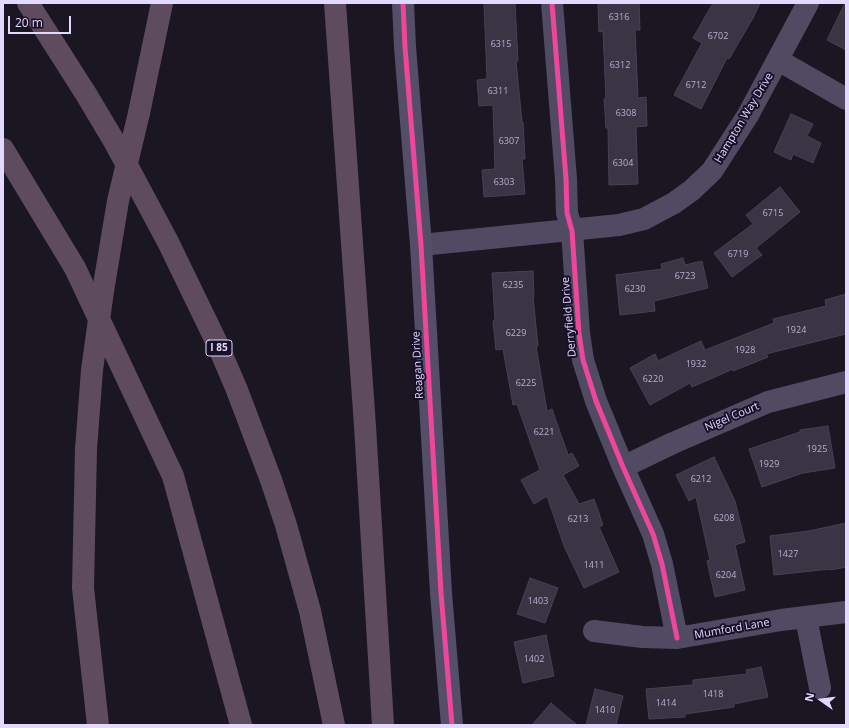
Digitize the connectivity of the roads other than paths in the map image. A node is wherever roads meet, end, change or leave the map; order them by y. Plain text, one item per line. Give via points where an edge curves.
1 (28, 3) edge
2 (162, 3) edge
3 (335, 3) edge
4 (403, 3) edge
5 (552, 3) edge
6 (808, 3) edge
7 (778, 60) junction
8 (846, 99) edge
9 (3, 149) edge
10 (572, 231) junction
11 (421, 245) junction
12 (846, 382) edge
13 (623, 467) junction
14 (846, 612) edge
15 (806, 618) junction
16 (594, 631) dead end
17 (677, 638) junction
18 (820, 688) dead end
19 (98, 725) edge
20 (241, 725) edge
21 (334, 725) edge
22 (383, 725) edge
23 (452, 725) edge

1 - 21 highway, I 85 via 114,141 168,242 234,383 286,526 310,610
2 - 19 highway, bridge via 118,201 92,370 86,449 83,588
3 - 22 highway
4 - 11 street, Reagan Drive
5 - 10 street, Derryfield Drive via 567,212
6 - 7 street, Hampton Way Drive
7 - 8 street
7 - 10 street, Hampton Way Drive via 748,115 716,165 692,190 644,219 619,226
9 - 20 highway via 75,268 173,476
10 - 11 street, Hampton Way Drive
10 - 13 street, Derryfield Drive via 583,360 596,401
11 - 23 street, Reagan Drive via 441,593
12 - 13 street, Nigel Court via 768,402 673,442
13 - 17 street, Derryfield Drive via 653,534 662,564
14 - 15 street, Mumford Lane
15 - 17 street, Mumford Lane
15 - 18 street
16 - 17 street, Mumford Lane

